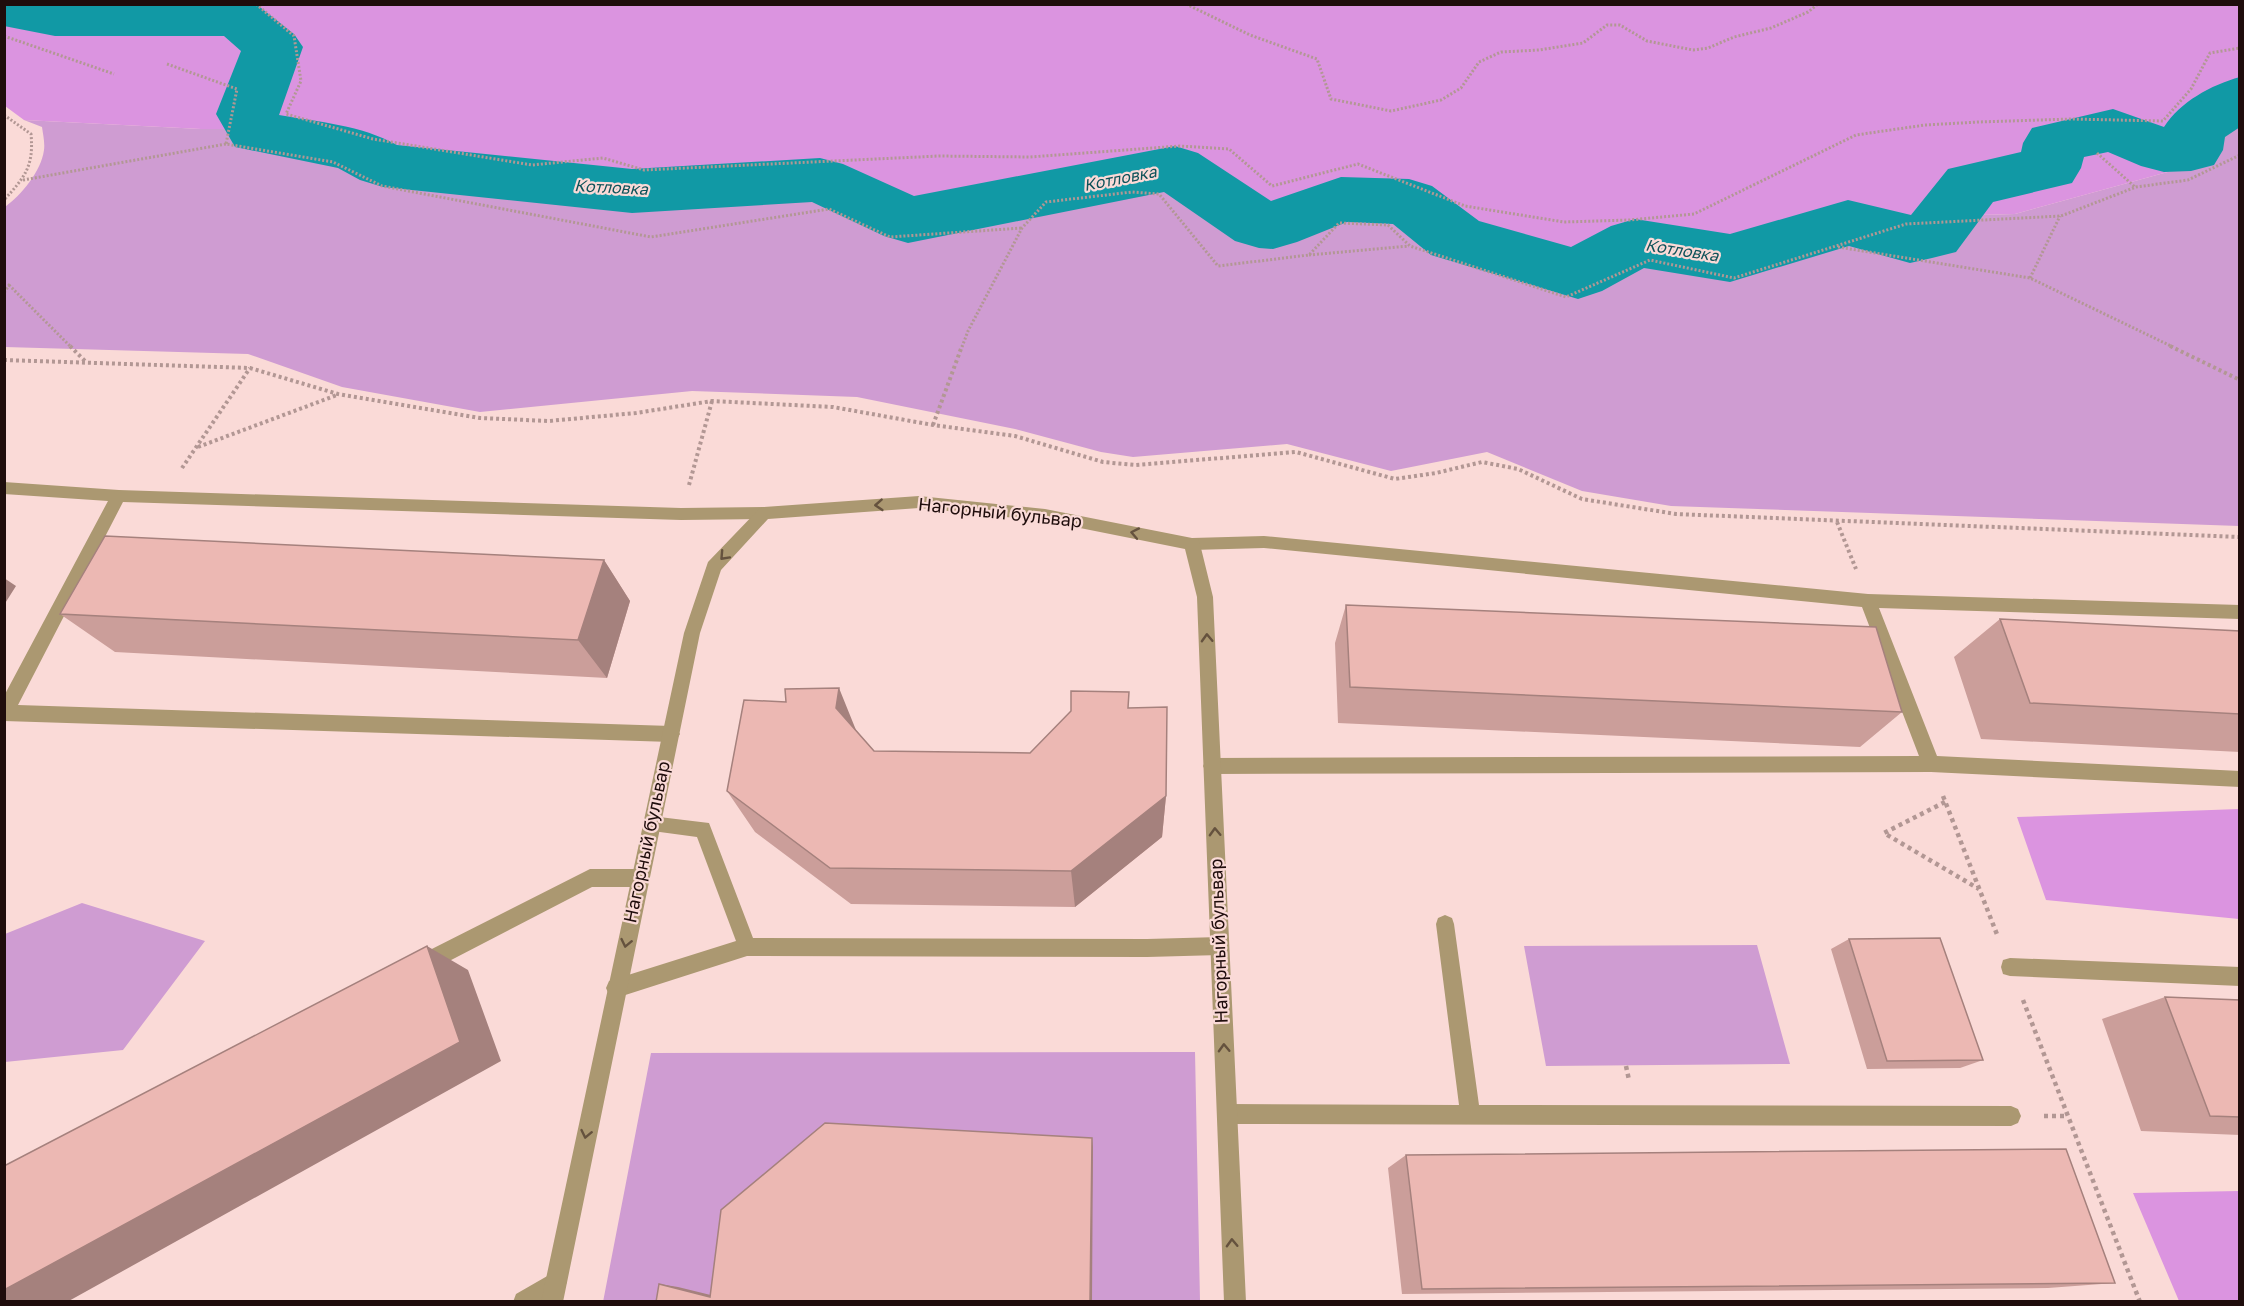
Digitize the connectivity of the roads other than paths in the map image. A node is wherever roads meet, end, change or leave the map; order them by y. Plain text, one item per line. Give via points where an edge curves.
1 (4, 488) edge
2 (119, 496) junction
3 (764, 513) junction
4 (1192, 544) junction
5 (1868, 601) junction
6 (2240, 612) edge
7 (5, 713) edge
8 (670, 734) junction
9 (1931, 764) junction
10 (1212, 766) junction
11 (2240, 779) edge
12 (651, 824) junction
13 (640, 878) junction
14 (1445, 924) dead end
15 (1220, 946) junction
16 (747, 947) junction
17 (2010, 967) road end
18 (409, 971) edge
19 (2240, 977) edge
20 (616, 988) junction
21 (1227, 1114) junction
22 (1470, 1115) junction
23 (2011, 1116) dead end
24 (554, 1292) edge
25 (524, 1302) edge
26 (1235, 1302) edge

1 - 2 street
2 - 3 street via 681,514
2 - 7 street
4 -> 3 street, Нагорный бульвар via 1045,515 919,502
3 -> 8 street, Нагорный бульвар via 714,567 692,633
4 - 5 street via 1264,542
10 -> 4 street, Нагорный бульвар via 1205,597
5 - 6 street
5 - 9 street
7 - 8 street
8 - 12 street, Нагорный бульвар
9 - 10 street
9 - 11 street
15 -> 10 street, Нагорный бульвар
12 - 13 street, Нагорный бульвар
12 - 16 street via 703,829
13 - 18 street via 590,878
13 -> 20 street, Нагорный бульвар
14 - 22 street
15 - 16 street
21 -> 15 street, Нагорный бульвар
16 - 20 street
17 - 19 street
20 -> 24 street, Нагорный бульвар
21 - 22 street
26 -> 21 street, Нагорный бульвар
22 - 23 street
24 - 25 street

